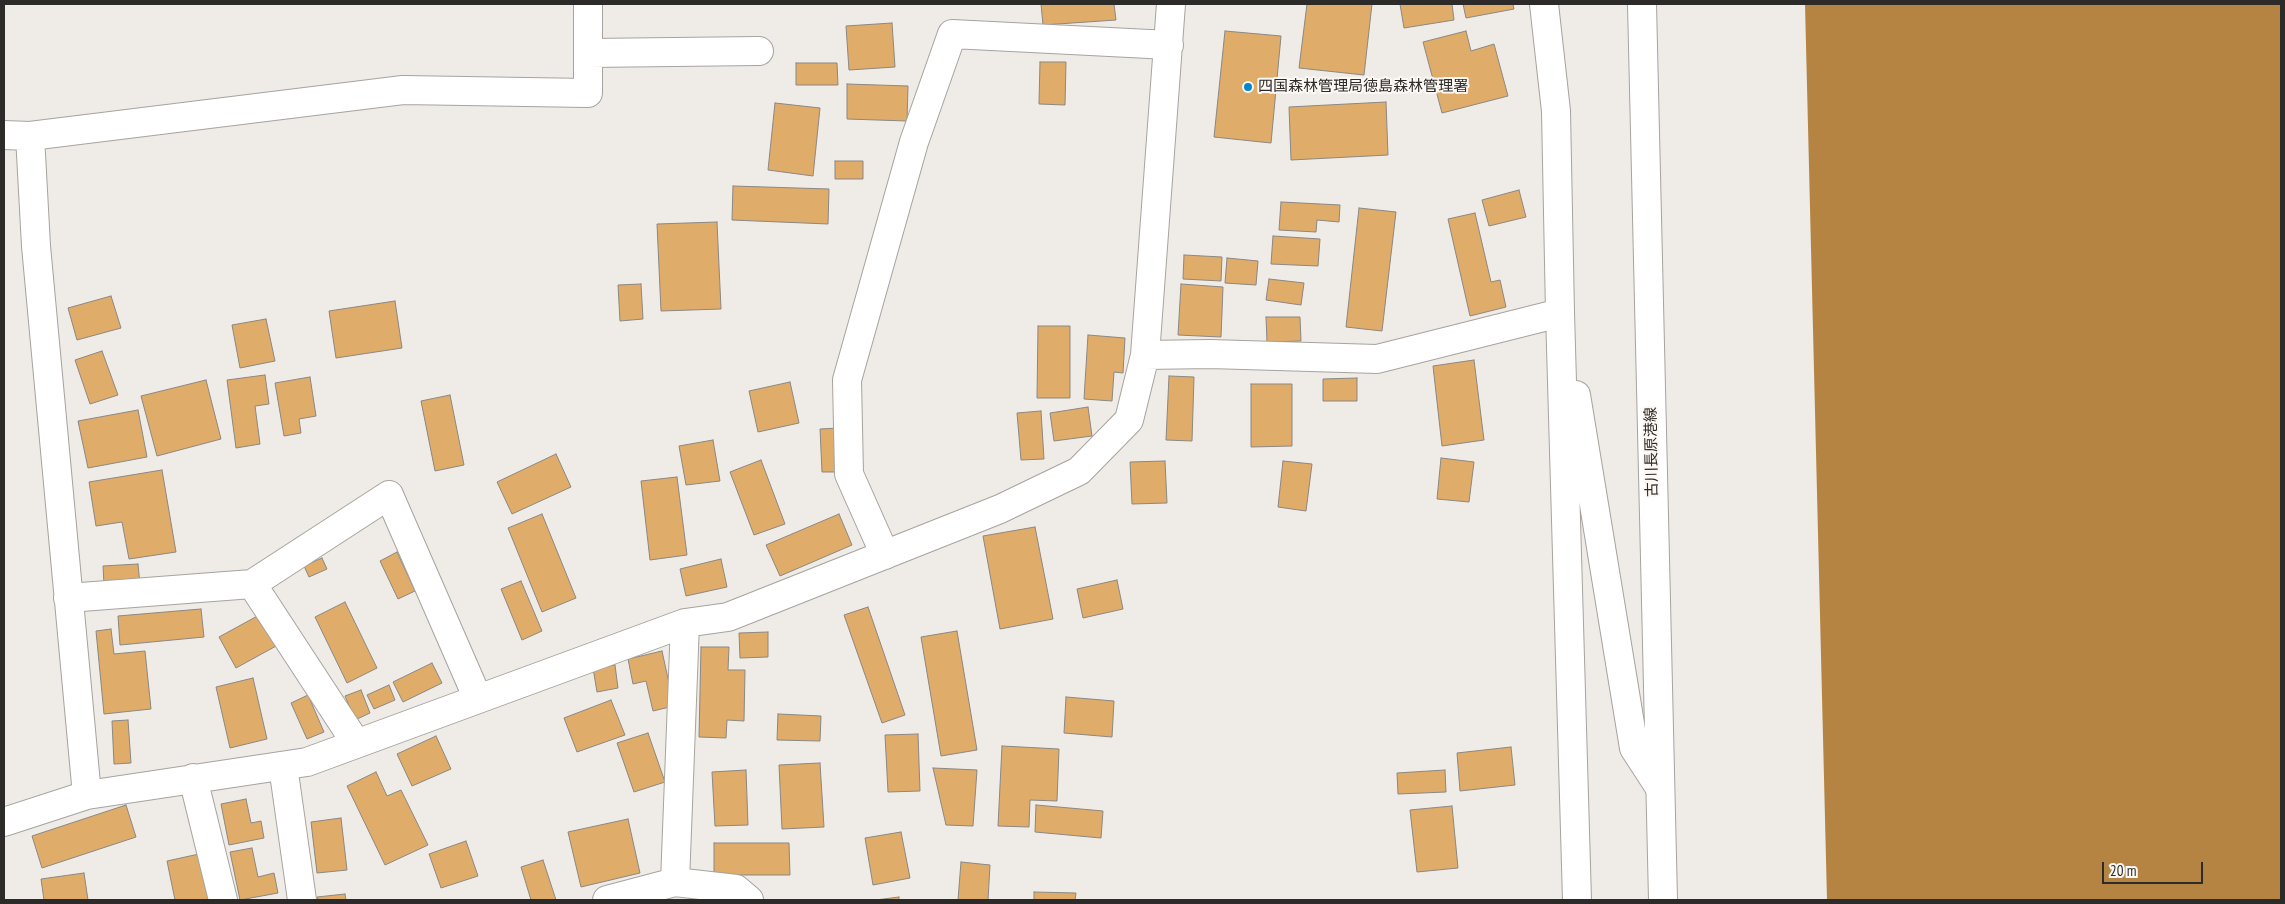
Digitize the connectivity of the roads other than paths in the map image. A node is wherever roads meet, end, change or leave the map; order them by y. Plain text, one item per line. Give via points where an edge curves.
1 (588, 4) edge
2 (1171, 4) edge
3 (1544, 4) edge
4 (1642, 4) edge
5 (1169, 45) junction
6 (759, 51) dead end
7 (588, 53) junction
8 (17, 135) edge
9 (1560, 313) junction
10 (1146, 355) junction
11 (885, 555) junction
12 (252, 584) junction
13 (68, 598) junction
14 (685, 623) junction
15 (478, 699) junction
16 (356, 743) junction
17 (283, 766) junction
18 (193, 778) junction
19 (1660, 788) junction
20 (88, 795) junction
21 (4, 822) edge
22 (675, 882) junction
23 (223, 900) edge
24 (302, 900) edge
25 (607, 900) edge
26 (749, 900) edge
27 (1577, 900) edge
28 (1663, 900) edge

1 - 7 street
2 - 5 street
3 - 9 street via 1556,111
4 - 19 street, 古川長原港線
5 - 10 street
5 - 11 street via 952,34 914,142 847,380 849,474
6 - 7 street
7 - 8 street via 588,93 403,90
8 - 13 street via 36,246
9 - 10 street via 1377,360
9 - 19 street via 1634,748
9 - 27 street
10 - 11 street via 1129,420 1079,471 1000,509
11 - 14 street via 728,617
12 - 13 street
12 - 15 street via 389,495
12 - 16 street
13 - 20 street
14 - 15 street
14 - 22 street
15 - 16 street
16 - 17 street via 306,762
17 - 18 street
17 - 24 street
18 - 20 street
18 - 23 street
19 - 28 street, 古川長原港線
20 - 21 street
22 - 25 street
22 - 26 street via 736,889

